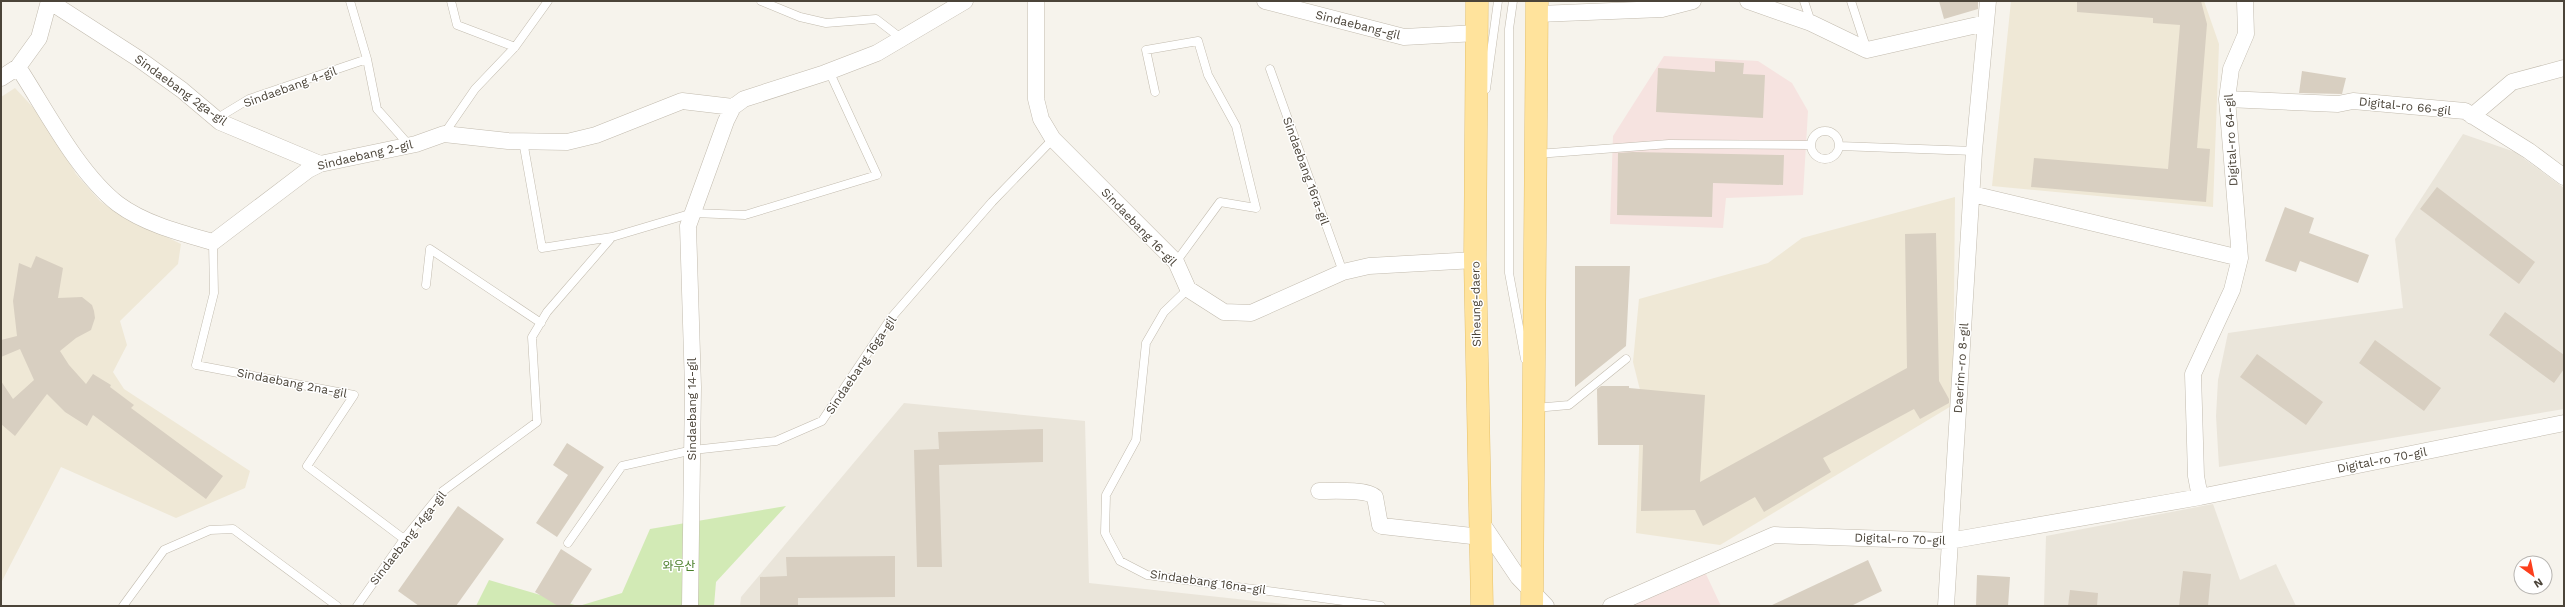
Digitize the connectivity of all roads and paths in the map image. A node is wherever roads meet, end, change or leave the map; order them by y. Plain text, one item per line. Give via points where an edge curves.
1 (49, 1) edge
2 (350, 1) edge
3 (451, 1) edge
4 (548, 1) edge
5 (761, 1) edge
6 (965, 1) edge
7 (1036, 1) edge
8 (1265, 1) edge
9 (1477, 1) edge
10 (1498, 1) edge
11 (1513, 1) edge
12 (1693, 1) edge
13 (1748, 1) edge
14 (1804, 1) edge
15 (1851, 1) edge
16 (1988, 1) edge
17 (2245, 1) edge
18 (1537, 8) edge
19 (1811, 23) junction
20 (1986, 23) junction
21 (1477, 33) junction
22 (902, 39) junction
23 (515, 47) junction
24 (1867, 50) junction
25 (367, 59) junction
26 (18, 67) junction
27 (2564, 68) edge
28 (1270, 69) dead end
29 (829, 72) junction
30 (1, 78) edge
31 (1155, 92) dead end
32 (2227, 99) junction
33 (733, 107) junction
34 (2472, 116) junction
35 (216, 119) junction
36 (444, 134) junction
37 (1053, 139) junction
38 (523, 141) junction
39 (409, 145) junction
40 (1810, 145) junction
41 (1839, 146) junction
42 (1974, 151) junction
43 (1536, 154) junction
44 (1476, 162) junction
45 (320, 164) junction
46 (2564, 177) edge
47 (1972, 194) junction
48 (693, 212) junction
49 (612, 237) junction
50 (214, 242) junction
51 (2240, 258) junction
52 (1475, 260) junction
53 (1176, 262) junction
54 (1343, 272) junction
55 (426, 285) dead end
56 (1188, 289) junction
57 (541, 323) junction
58 (1626, 359) dead end
59 (1534, 408) junction
60 (2564, 423) edge
61 (692, 450) junction
62 (1319, 491) dead end
63 (2200, 497) junction
64 (1481, 530) junction
65 (404, 540) junction
66 (1949, 541) junction
67 (568, 543) dead end
68 (1537, 602) edge
69 (123, 606) edge
70 (337, 606) edge
71 (357, 606) edge
72 (690, 606) edge
73 (1382, 606) edge
74 (1482, 606) edge
75 (1611, 606) edge
76 (1946, 606) edge

1 - 26 street via 39,38
1 - 35 street, Sindaebang 2ga-gil via 140,59
2 - 25 lane
3 - 23 lane via 457,25
4 - 23 lane
5 - 22 lane via 800,17 826,23 876,19
6 - 22 street
7 - 37 street, Sindaebang 16-gil via 1036,99 1040,119
8 - 21 street, Sindaebang-gil via 1404,37
9 - 21 main road, Siheung-daero
10 - 44 lane
11 - 59 lane via 1509,29 1510,272
12 - 18 street via 1662,9
13 - 19 street
14 - 19 lane
15 - 24 lane
16 - 20 street, Daerim-ro 8-gil
17 - 32 street, Digital-ro 64-gil via 2246,34 2231,69
18 - 43 main road
19 - 24 street
20 - 24 street
20 - 42 street, Daerim-ro 8-gil
21 - 44 main road, Siheung-daero
22 - 29 street via 877,53
23 - 36 lane via 475,89
25 - 35 lane, Sindaebang 4-gil via 249,99
25 - 39 lane via 377,109
26 - 30 street
26 - 50 street via 87,175 118,204 164,228
27 - 34 street via 2512,82
28 - 54 lane, Sindaebang 16ra-gil
29 - 33 street via 744,99
29 - 48 lane via 877,174 745,215
31 - 53 lane via 1146,50 1198,41 1208,74 1236,126 1256,208 1220,202
32 - 34 street, Digital-ro 66-gil via 2338,104 2353,101 2465,112
32 - 51 street, Digital-ro 64-gil
33 - 38 street, Sindaebang 2-gil via 682,101 596,135 567,142
33 - 48 street, Sindaebang 14-gil
34 - 46 street, Digital-ro 66-gil via 2529,151
35 - 45 street, Sindaebang 2ga-gil
36 - 38 street, Sindaebang 2-gil
36 - 39 street, Sindaebang 2-gil
37 - 53 street, Sindaebang 16-gil
37 - 61 lane, Sindaebang 16ga-gil via 992,202 892,318 822,420 776,441
38 - 49 lane via 542,248
39 - 45 street, Sindaebang 2-gil
40 - 41 lane via 1813,154 1826,159 1834,156
40 - 41 lane via 1813,135 1827,130 1836,135
40 - 43 lane via 1669,144
41 - 42 lane
42 - 47 street, Daerim-ro 8-gil
43 - 59 main road
44 - 52 main road, Siheung-daero
45 - 50 street, Sindaebang 2-gil via 308,170
47 - 51 street
47 - 66 street, Daerim-ro 8-gil
48 - 49 lane
48 - 61 street, Sindaebang 14-gil via 688,226 693,387
49 - 57 lane, Sindaebang 14ga-gil via 547,312
50 - 65 lane, Sindaebang 2na-gil via 214,293 196,365 354,395 307,466
51 - 63 street via 2232,290 2193,374 2196,476
52 - 54 street via 1369,266
52 - 64 main road, Siheung-daero
53 - 56 street, Sindaebang 16-gil
54 - 56 street via 1251,313 1224,312
55 - 57 lane via 430,249
56 - 73 lane, Sindaebang 16na-gil via 1164,312 1146,343 1136,440 1106,495 1105,533 1120,561 1147,575
57 - 65 lane, Sindaebang 14ga-gil via 532,337 538,422 443,491
58 - 59 lane via 1569,405
59 - 68 main road
60 - 63 street, Digital-ro 70-gil
61 - 67 lane, Sindaebang 16ga-gil via 622,466
61 - 72 street, Sindaebang 14-gil
62 - 64 street via 1364,492 1373,495 1382,526
63 - 66 street, Digital-ro 70-gil
64 - 68 street
64 - 74 main road, Siheung-daero
65 - 71 lane, Sindaebang 14ga-gil
66 - 75 street, Digital-ro 70-gil via 1774,536
66 - 76 street, Daerim-ro 8-gil
69 - 70 lane via 164,550 210,530 233,529

